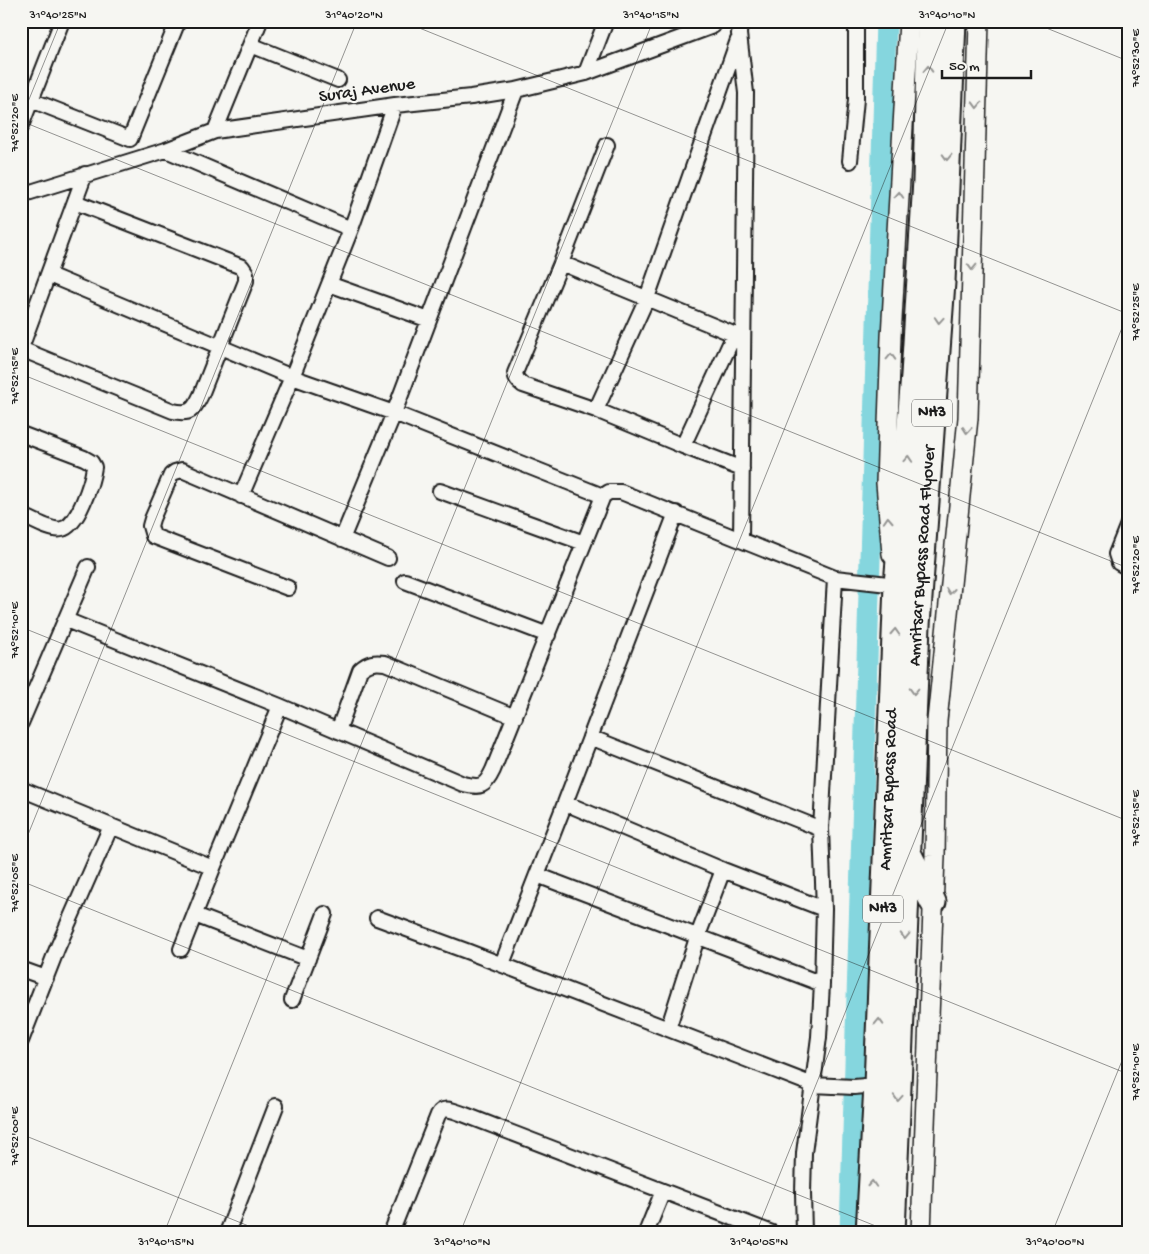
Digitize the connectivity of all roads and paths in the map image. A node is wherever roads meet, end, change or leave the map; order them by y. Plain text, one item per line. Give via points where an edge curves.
1 (62, 21) edge
2 (178, 21) edge
3 (606, 21) edge
4 (727, 21) edge
5 (856, 21) edge
6 (909, 21) edge
7 (930, 21) edge
8 (953, 21) edge
9 (980, 21) edge
10 (257, 22) edge
11 (714, 23) edge
12 (740, 28) edge
13 (251, 45) junction
14 (586, 73) junction
15 (338, 80) dead end
16 (516, 90) junction
17 (31, 100) junction
18 (396, 106) junction
19 (21, 126) edge
20 (215, 131) junction
21 (130, 138) junction
22 (607, 145) dead end
23 (166, 150) junction
24 (134, 159) junction
25 (850, 161) dead end
26 (85, 174) junction
27 (21, 194) edge
28 (75, 202) junction
29 (352, 229) junction
30 (561, 263) junction
31 (49, 275) junction
32 (329, 284) junction
33 (647, 298) junction
34 (429, 320) junction
35 (739, 337) junction
36 (220, 347) junction
37 (21, 348) edge
38 (292, 377) junction
39 (596, 410) junction
40 (394, 413) junction
41 (21, 434) edge
42 (683, 446) junction
43 (742, 470) junction
44 (440, 491) dead end
45 (241, 496) junction
46 (603, 496) junction
47 (676, 513) junction
48 (21, 515) edge
49 (1128, 524) edge
50 (342, 539) junction
51 (741, 540) junction
52 (584, 543) junction
53 (388, 558) dead end
54 (88, 567) dead end
55 (1128, 568) edge
56 (835, 578) junction
57 (405, 581) dead end
58 (886, 584) junction
59 (288, 588) dead end
60 (66, 620) junction
61 (548, 635) junction
62 (280, 706) junction
63 (515, 717) junction
64 (21, 724) edge
65 (338, 731) junction
66 (590, 736) junction
67 (21, 789) edge
68 (565, 802) junction
69 (111, 826) junction
70 (821, 829) junction
71 (908, 852) junction
72 (213, 868) junction
73 (723, 870) junction
74 (536, 876) junction
75 (933, 902) junction
76 (824, 909) junction
77 (195, 914) junction
78 (325, 914) dead end
79 (377, 918) dead end
80 (697, 938) junction
81 (182, 949) dead end
82 (308, 959) junction
83 (502, 964) junction
84 (21, 969) edge
85 (46, 978) junction
86 (822, 984) junction
87 (292, 1000) dead end
88 (668, 1028) junction
89 (21, 1041) edge
90 (820, 1085) junction
91 (866, 1086) junction
92 (276, 1106) dead end
93 (663, 1191) junction
94 (226, 1233) edge
95 (391, 1233) edge
96 (646, 1233) edge
97 (772, 1233) edge
98 (804, 1233) edge
99 (869, 1233) edge
100 (892, 1233) edge
101 (921, 1233) edge

1 - 17 street
2 - 21 street
3 - 14 street
4 - 11 street, Suraj Avenue
5 - 25 street via 856,100
58 -> 6 street via 890,543 886,483
58 -> 7 highway, Amritsar Bypass Road Flyover / NH3 via 903,525 925,189
8 -> 71 highway, Amritsar Bypass Road Flyover / NH3 via 942,282 917,625
9 -> 75 street via 968,418 936,721
10 - 13 street
11 - 14 street, Suraj Avenue
12 - 33 street
12 - 35 street via 746,93
13 - 15 street
13 - 20 street
14 - 16 street, Suraj Avenue
16 - 18 street, Suraj Avenue
16 - 34 street
17 - 19 street
17 - 21 street
18 - 20 street, Suraj Avenue
18 - 29 street
20 - 23 street, Suraj Avenue
21 - 24 street
22 - 30 street
23 - 24 street, Suraj Avenue
23 - 29 street
24 - 26 street, Suraj Avenue
26 - 27 street, Suraj Avenue
26 - 28 street
28 - 31 street
28 - 36 street via 244,269 246,281
29 - 32 street
30 - 33 street
30 - 39 street via 515,376 523,384
31 - 36 street
31 - 37 street
32 - 34 street
32 - 38 street
33 - 35 street
33 - 39 street
34 - 40 street
35 - 42 street
35 - 43 street
36 - 37 street via 196,404 190,412 184,413
36 - 38 street
38 - 40 street
38 - 45 street
39 - 42 street
40 - 46 street
40 - 50 street
41 - 48 street via 84,458 94,468 80,511 69,526 62,530 52,528
42 - 43 street
43 - 51 street
44 - 52 street
45 - 50 street
45 - 59 street via 182,470 175,472 152,519 151,532 168,542
46 - 47 street via 609,492 621,492
46 - 52 street
47 - 51 street
47 - 66 street
49 - 55 street via 1116,554 1119,563
50 - 53 street
51 - 56 street
52 - 61 street
54 - 60 street
56 - 58 street
56 - 70 street
57 - 61 street
91 -> 58 highway, Amritsar Bypass Road / NH3
60 - 62 street
60 - 64 street
61 - 63 street
62 - 65 street
62 - 72 street
63 - 65 street via 489,778 476,787
63 - 65 street via 386,663 374,662 367,663 360,670
66 - 68 street
66 - 70 street
67 - 69 street
68 - 73 street
68 - 74 street
69 - 72 street
69 - 85 street
70 - 76 street
71 - 75 highway
71 -> 100 highway, Amritsar Bypass Road / NH3
72 - 77 street
73 - 76 street
73 - 80 street
74 - 80 street
74 - 83 street
75 - 101 street
76 - 86 street
77 - 81 street
77 - 82 street
78 - 82 street
79 - 83 street
80 - 86 street
80 - 88 street
82 - 87 street
83 - 88 street
84 - 85 street
85 - 89 street
86 - 90 street
88 - 90 street
90 - 91 street
90 - 98 street via 804,1153
99 -> 91 highway, Amritsar Bypass Road / NH3
92 - 94 street
93 - 95 street via 446,1109 438,1115
93 - 96 street
93 - 97 street

